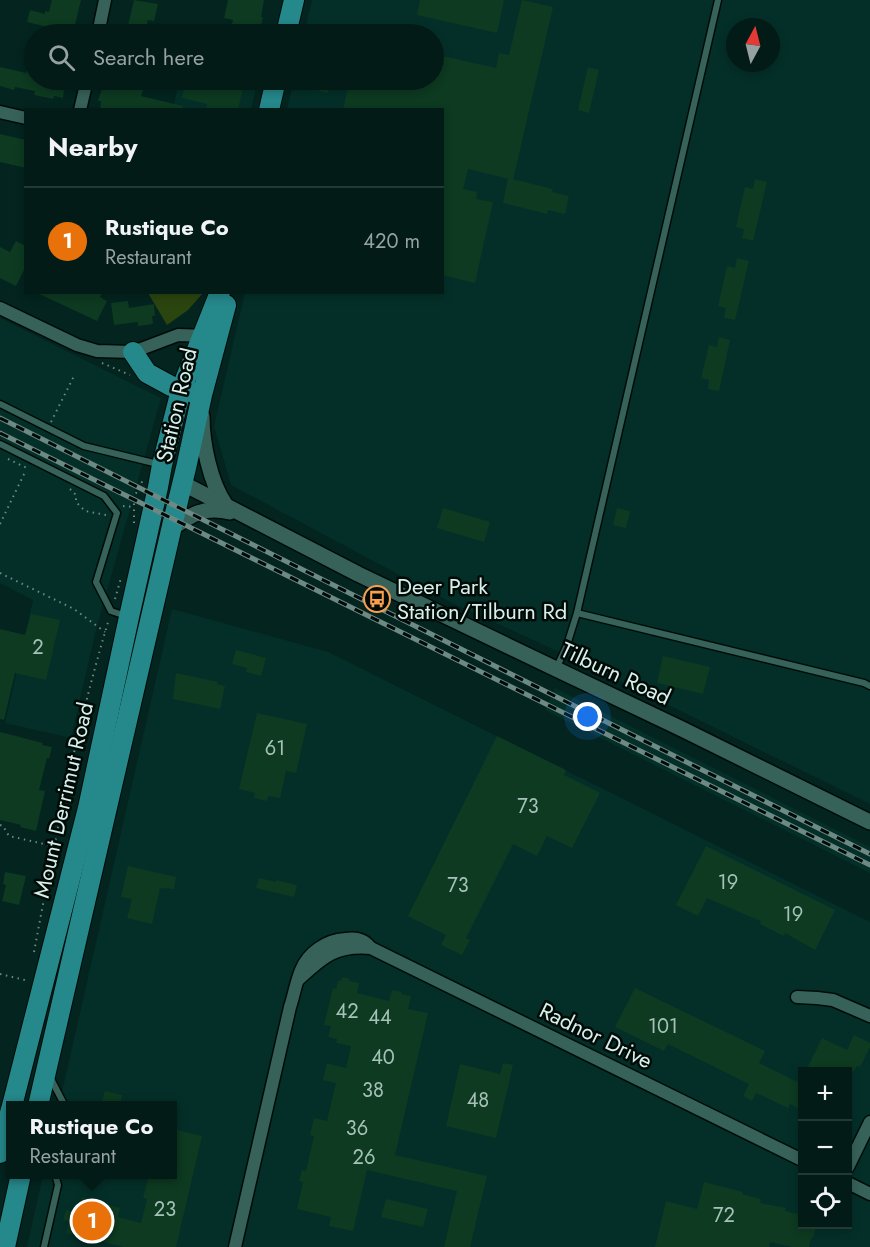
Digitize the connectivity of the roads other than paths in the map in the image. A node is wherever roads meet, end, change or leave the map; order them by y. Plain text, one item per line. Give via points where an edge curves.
1 (105, 0) edge
2 (294, 0) edge
3 (718, 0) edge
4 (100, 24) edge
5 (288, 24) edge
6 (85, 90) edge
7 (274, 90) edge
8 (80, 108) edge
9 (269, 108) edge
10 (0, 112) edge
11 (24, 118) edge
12 (220, 294) edge
13 (229, 294) edge
14 (0, 308) edge
15 (210, 336) junction
16 (134, 352) junction
17 (181, 390) junction
18 (202, 395) junction
19 (0, 404) edge
20 (0, 444) edge
21 (162, 465) junction
22 (182, 483) junction
23 (155, 503) junction
24 (225, 504) junction
25 (245, 515) junction
26 (171, 529) junction
27 (156, 592) junction
28 (578, 614) junction
29 (129, 617) junction
30 (556, 669) junction
31 (870, 686) edge
32 (121, 699) junction
33 (870, 822) edge
34 (797, 997) dead end
35 (869, 1016) edge
36 (46, 1070) junction
37 (13, 1101) edge
38 (39, 1101) edge
39 (62, 1101) edge
40 (870, 1122) edge
41 (6, 1128) edge
42 (0, 1153) edge
43 (798, 1158) edge
44 (852, 1159) edge
45 (20, 1179) edge
46 (26, 1179) edge
47 (56, 1179) edge
48 (852, 1185) edge
49 (870, 1194) edge
50 (5, 1247) edge
51 (14, 1247) edge
52 (44, 1247) edge
53 (235, 1247) edge

1 - 4 street
2 - 5 main road
3 - 28 lane
6 - 8 street
7 - 9 main road
10 - 11 street
12 - 15 main road, Station Road
13 - 15 main road, Station Road
14 - 16 street via 88,349
15 - 16 street via 178,336
15 - 17 main road, Station Road
15 - 18 main road, Station Road
16 - 17 main road via 147,373
17 - 18 main road
17 - 21 main road, Station Road
18 - 22 main road, Station Road
18 - 24 street via 204,446
19 - 21 lane via 84,446
20 - 29 lane via 104,496 117,513 96,582
21 - 22 main road
21 - 23 main road, Station Road
22 - 23 main road via 171,483
22 - 24 street, Tilburn Road
22 - 26 main road, Station Road
23 - 29 main road, Mount Derrimut Road
24 - 25 street, Tilburn Road
25 - 26 street via 214,509 200,511
25 - 30 street, Tilburn Road
26 - 27 main road, Mount Derrimut Road
27 - 29 lane via 147,619
27 - 32 main road, Mount Derrimut Road
28 - 30 lane
28 - 31 lane
29 - 32 main road, Mount Derrimut Road
30 - 33 street, Tilburn Road
32 - 36 main road, Mount Derrimut Road
32 - 37 main road, Mount Derrimut Road via 88,808
34 - 35 street via 833,1000
36 - 38 main road, Mount Derrimut Road
36 - 39 lane
40 - 44 street
41 - 42 main road, Mount Derrimut Road
43 - 53 street, Radnor Drive via 371,948 366,942 339,939 310,955 301,970
45 - 50 main road
46 - 51 main road
47 - 52 lane
48 - 49 street

